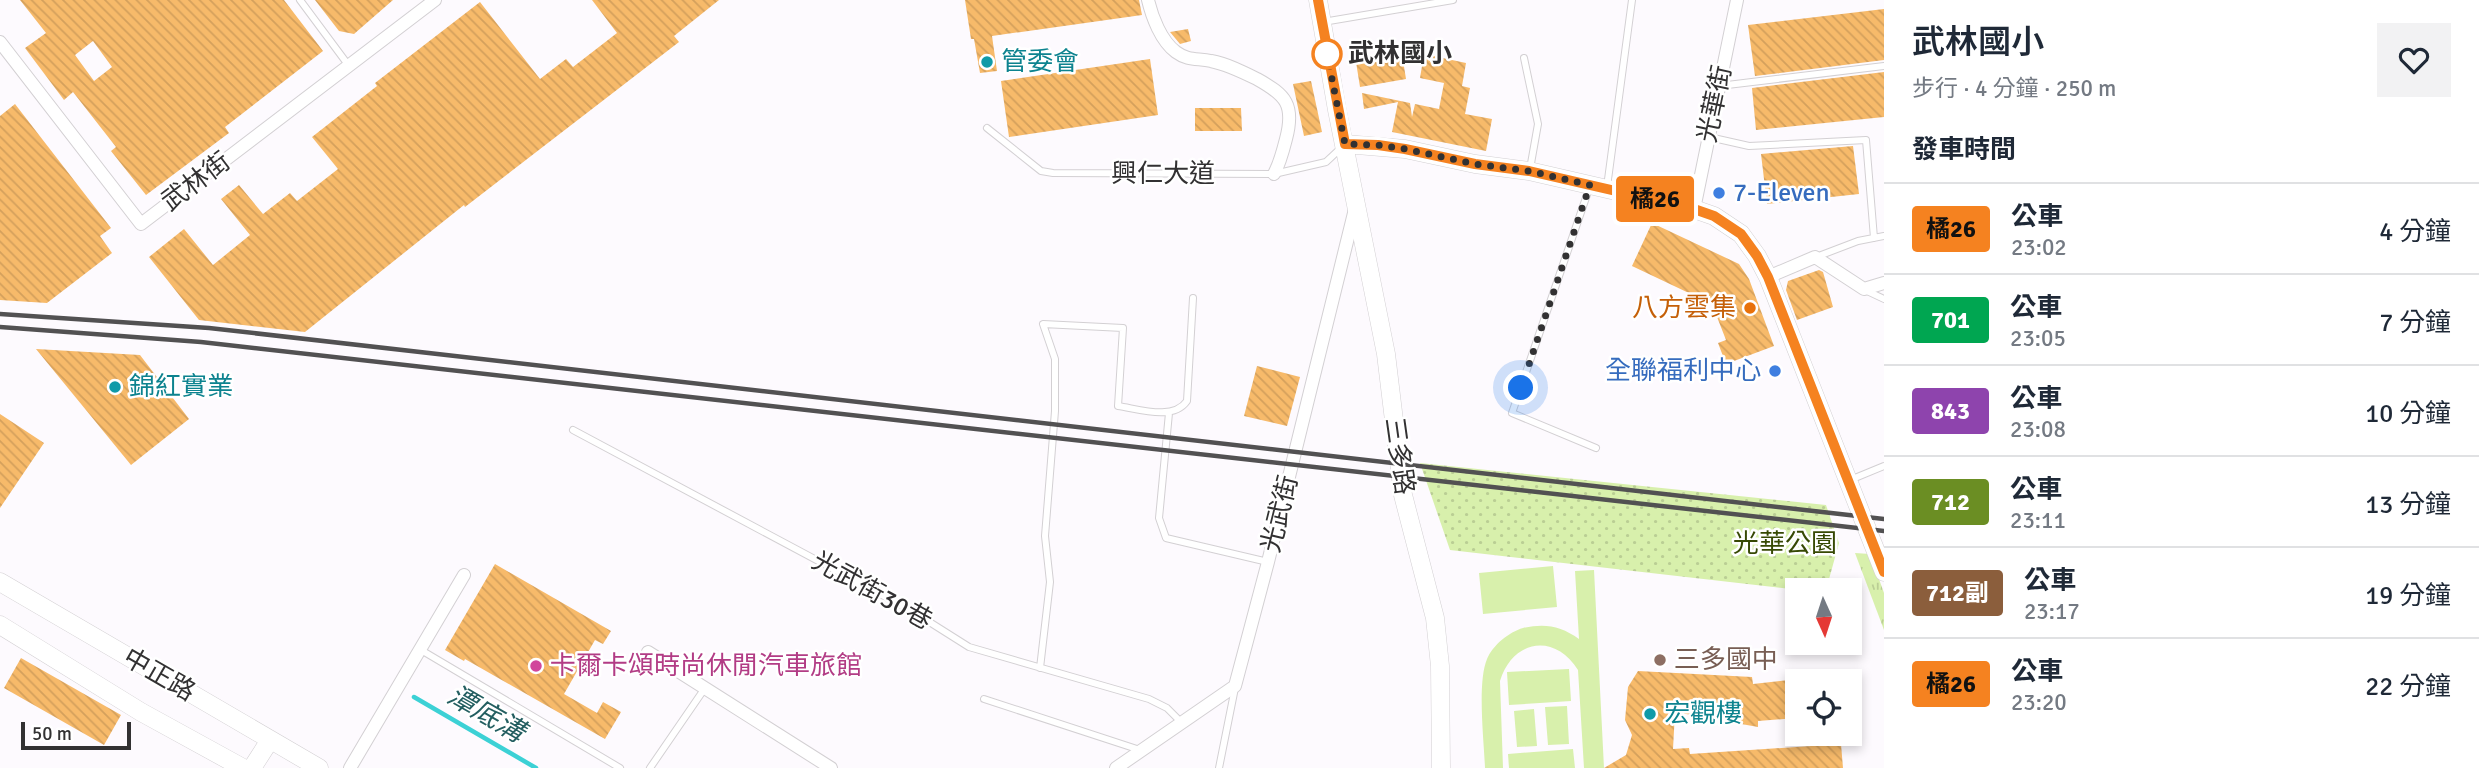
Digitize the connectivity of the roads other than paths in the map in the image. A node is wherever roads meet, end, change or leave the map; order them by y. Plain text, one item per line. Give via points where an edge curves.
1 (300, 0) edge
2 (435, 0) edge
3 (1148, 0) edge
4 (1318, 0) edge
5 (1452, 0) edge
6 (1632, 0) edge
7 (1737, 0) edge
8 (1322, 23) junction
9 (0, 43) edge
10 (1524, 58) dead end
11 (349, 66) junction
12 (1884, 66) edge
13 (1718, 87) junction
14 (987, 128) dead end
15 (1707, 136) junction
16 (1345, 144) junction
17 (1529, 171) junction
18 (1274, 174) junction
19 (1599, 187) junction
20 (1357, 201) junction
21 (1694, 209) junction
22 (1884, 236) edge
23 (1874, 238) junction
24 (1815, 257) junction
25 (1768, 277) junction
26 (1884, 283) edge
27 (1864, 289) junction
28 (1193, 298) dead end
29 (1884, 299) edge
30 (1169, 412) junction
31 (573, 430) dead end
32 (1596, 448) dead end
33 (1884, 466) edge
34 (1848, 481) junction
35 (1268, 562) junction
36 (1884, 572) edge
37 (464, 575) dead end
38 (0, 582) edge
39 (0, 625) edge
40 (421, 650) junction
41 (648, 652) dead end
42 (1040, 668) junction
43 (1235, 686) junction
44 (705, 688) junction
45 (984, 699) dead end
46 (1181, 722) junction
47 (270, 740) junction
48 (1140, 750) junction
49 (243, 768) edge
50 (252, 768) edge
51 (318, 768) edge
52 (350, 768) edge
53 (620, 768) edge
54 (650, 768) edge
55 (831, 768) edge
56 (1116, 768) edge
57 (1219, 768) edge
58 (1441, 768) edge

1 - 11 lane
2 - 11 street, 武林街
3 - 18 street via 1166,43 1176,52 1192,61 1210,60 1240,70 1282,95 1291,120
4 - 8 street, 三多路
5 - 8 lane
6 - 19 lane
7 - 13 street, 光華街
8 - 16 street, 三多路
9 - 11 street, 武林街 via 141,224
10 - 17 lane via 1538,124
12 - 13 lane
13 - 15 street, 光華街
14 - 18 lane, 興仁大道 via 1041,171 1053,173
15 - 21 street, 光華街
15 - 23 lane via 1749,146 1866,140
16 - 17 street via 1392,147
16 - 18 lane, 興仁大道 via 1332,159
16 - 20 street, 三多路
17 - 19 street
19 - 21 street
19 - 32 lane via 1512,413
20 - 35 street, 光武街
20 - 58 street, 三多路 via 1386,354 1403,495 1435,618
21 - 25 street via 1741,234
22 - 23 lane
23 - 24 lane
24 - 25 street
24 - 27 street
25 - 34 street
26 - 27 street
27 - 29 lane
28 - 30 lane via 1187,401 1181,409
30 - 35 lane via 1159,518 1166,538
30 - 42 lane via 1118,406 1123,328 1043,324 1055,359 1055,411 1045,536 1049,582
31 - 42 lane, 光武街30巷 via 912,611 969,647
33 - 34 lane
34 - 36 street
35 - 43 street, 光武街
37 - 40 street
38 - 47 street, 中正路
39 - 49 street, 中正路
40 - 52 street
40 - 53 lane
41 - 44 street
42 - 46 lane, 光武街30巷 via 1149,699
43 - 46 street
43 - 57 lane
44 - 54 lane
44 - 55 street
45 - 48 lane
46 - 48 street
47 - 50 street
47 - 51 street, 中正路
48 - 56 street

